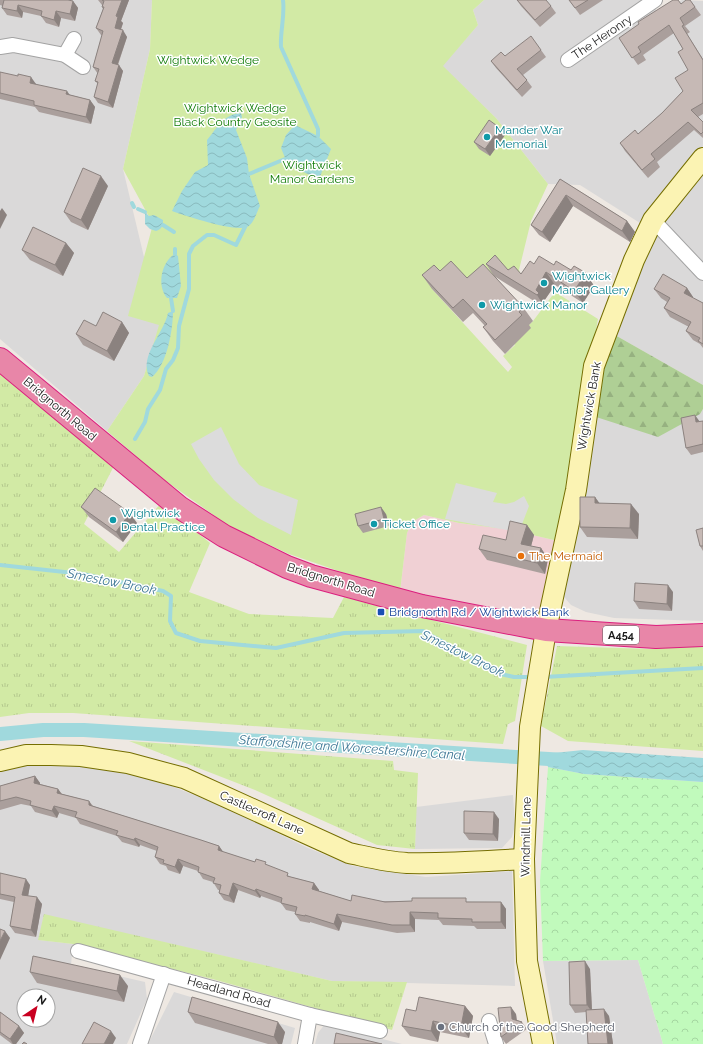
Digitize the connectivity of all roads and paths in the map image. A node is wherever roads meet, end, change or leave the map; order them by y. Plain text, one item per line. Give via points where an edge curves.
1 (655, 0) edge
2 (74, 39) dead end
3 (0, 47) edge
4 (66, 55) junction
5 (568, 60) dead end
6 (83, 67) dead end
7 (703, 158) edge
8 (653, 220) junction
9 (703, 273) edge
10 (0, 358) edge
11 (546, 630) junction
12 (703, 635) edge
13 (0, 761) edge
14 (524, 859) junction
15 (78, 951) dead end
16 (164, 974) junction
17 (310, 1015) junction
18 (489, 1021) dead end
19 (380, 1031) dead end
20 (140, 1044) edge
21 (305, 1044) edge
22 (496, 1044) edge
23 (543, 1044) edge

1 - 5 street, The Heronry
2 - 4 street
3 - 4 street via 13,45
4 - 6 street
7 - 8 street, Wightwick Bank
8 - 9 street
8 - 11 street, Wightwick Bank via 634,260 594,366 576,490
10 - 11 highway, Bridgnorth Road / A454 via 180,507 251,551 312,576 422,606
11 - 12 highway, Bridgnorth Road / A454 via 656,637
11 - 14 street, Windmill Lane via 530,727
13 - 14 street, Castlecroft Lane via 26,755 45,755 81,756 128,763 184,778 349,853 376,859 405,863
14 - 23 street, Windmill Lane via 527,961
15 - 16 street, Headland Road
16 - 17 street, Headland Road
16 - 20 street
17 - 19 street, Headland Road
17 - 21 street
18 - 22 street

